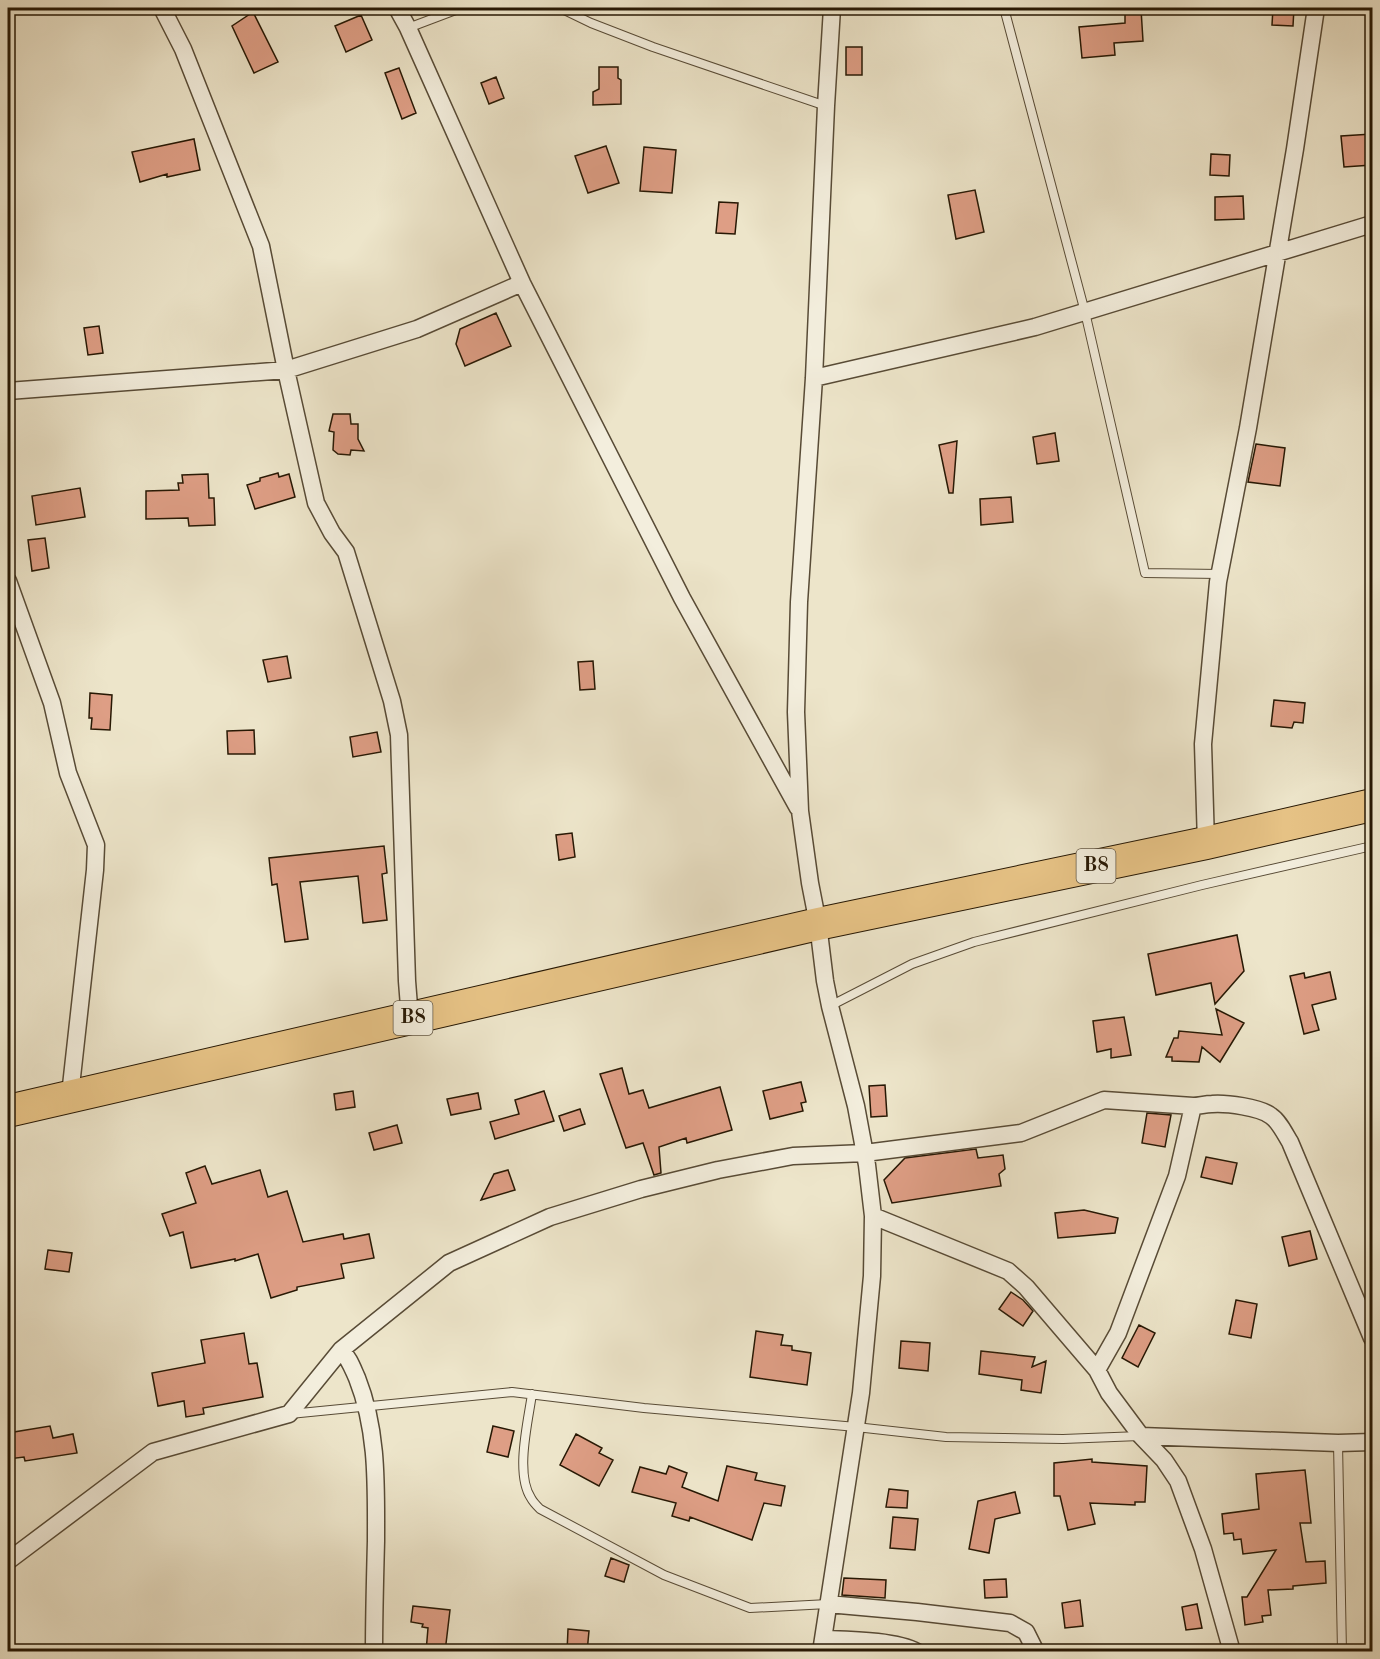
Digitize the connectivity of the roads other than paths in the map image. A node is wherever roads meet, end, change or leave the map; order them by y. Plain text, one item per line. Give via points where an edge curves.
1 (162, 8) edge
2 (397, 8) edge
3 (461, 8) edge
4 (560, 8) edge
5 (832, 8) edge
6 (1004, 8) edge
7 (1316, 8) edge
8 (408, 28) junction
9 (826, 106) junction
10 (1372, 224) edge
11 (1278, 252) junction
12 (522, 282) junction
13 (1085, 312) junction
14 (286, 370) junction
15 (814, 378) junction
16 (8, 391) edge
17 (1220, 574) junction
18 (8, 581) edge
19 (1372, 805) edge
20 (800, 811) junction
21 (1206, 843) junction
22 (1372, 846) edge
23 (818, 924) junction
24 (830, 1005) junction
25 (410, 1019) junction
26 (70, 1095) junction
27 (1193, 1106) junction
28 (8, 1111) edge
29 (865, 1153) junction
30 (873, 1216) junction
31 (1372, 1338) edge
32 (341, 1350) junction
33 (1097, 1370) junction
34 (532, 1394) junction
35 (366, 1406) junction
36 (289, 1414) junction
37 (856, 1426) junction
38 (1141, 1436) junction
39 (1372, 1442) edge
40 (1338, 1443) junction
41 (8, 1561) edge
42 (828, 1604) junction
43 (822, 1645) edge
44 (374, 1652) edge
45 (917, 1652) edge
46 (1036, 1652) edge
47 (1232, 1652) edge
48 (1342, 1652) edge

1 - 14 street via 183,49 261,246
2 - 8 street
3 - 8 lane
4 - 9 lane via 653,47
5 - 9 street
6 - 13 lane
7 - 11 street
8 - 12 street
9 - 15 street
10 - 11 street
11 - 13 street
11 - 17 street
12 - 14 street via 417,329
12 - 20 street via 682,598
13 - 15 street
13 - 17 lane via 1145,573
14 - 16 street
14 - 25 street via 316,503 346,552 395,712
15 - 20 street via 798,624
17 - 21 street via 1203,744
18 - 26 street via 52,703 68,773 96,845
19 - 21 highway, B8
20 - 23 street
21 - 23 highway, B8
22 - 24 lane via 974,942 912,964
23 - 24 street
23 - 25 highway, B8
24 - 29 street
25 - 26 highway, B8
26 - 28 highway, B8
27 - 29 street via 1104,1100 1022,1133
27 - 31 street via 1238,1107 1273,1117 1290,1142
27 - 33 street via 1177,1176 1118,1333
29 - 30 street
29 - 32 street via 793,1155 718,1170 550,1217 449,1263
30 - 33 street via 1008,1271
30 - 37 street via 872,1276
32 - 35 street via 348,1358
32 - 36 street
33 - 38 street
34 - 35 lane via 512,1392
34 - 37 lane
34 - 42 lane via 523,1460 527,1489 540,1509 664,1575 750,1608
35 - 36 lane
35 - 44 street via 376,1480
36 - 41 street via 153,1452
37 - 38 lane via 946,1437
37 - 42 street
38 - 40 street
38 - 47 street via 1178,1481 1203,1550
39 - 40 street
40 - 48 lane
42 - 43 street
42 - 46 street via 1010,1623 1026,1632
43 - 45 street via 857,1640 909,1647

